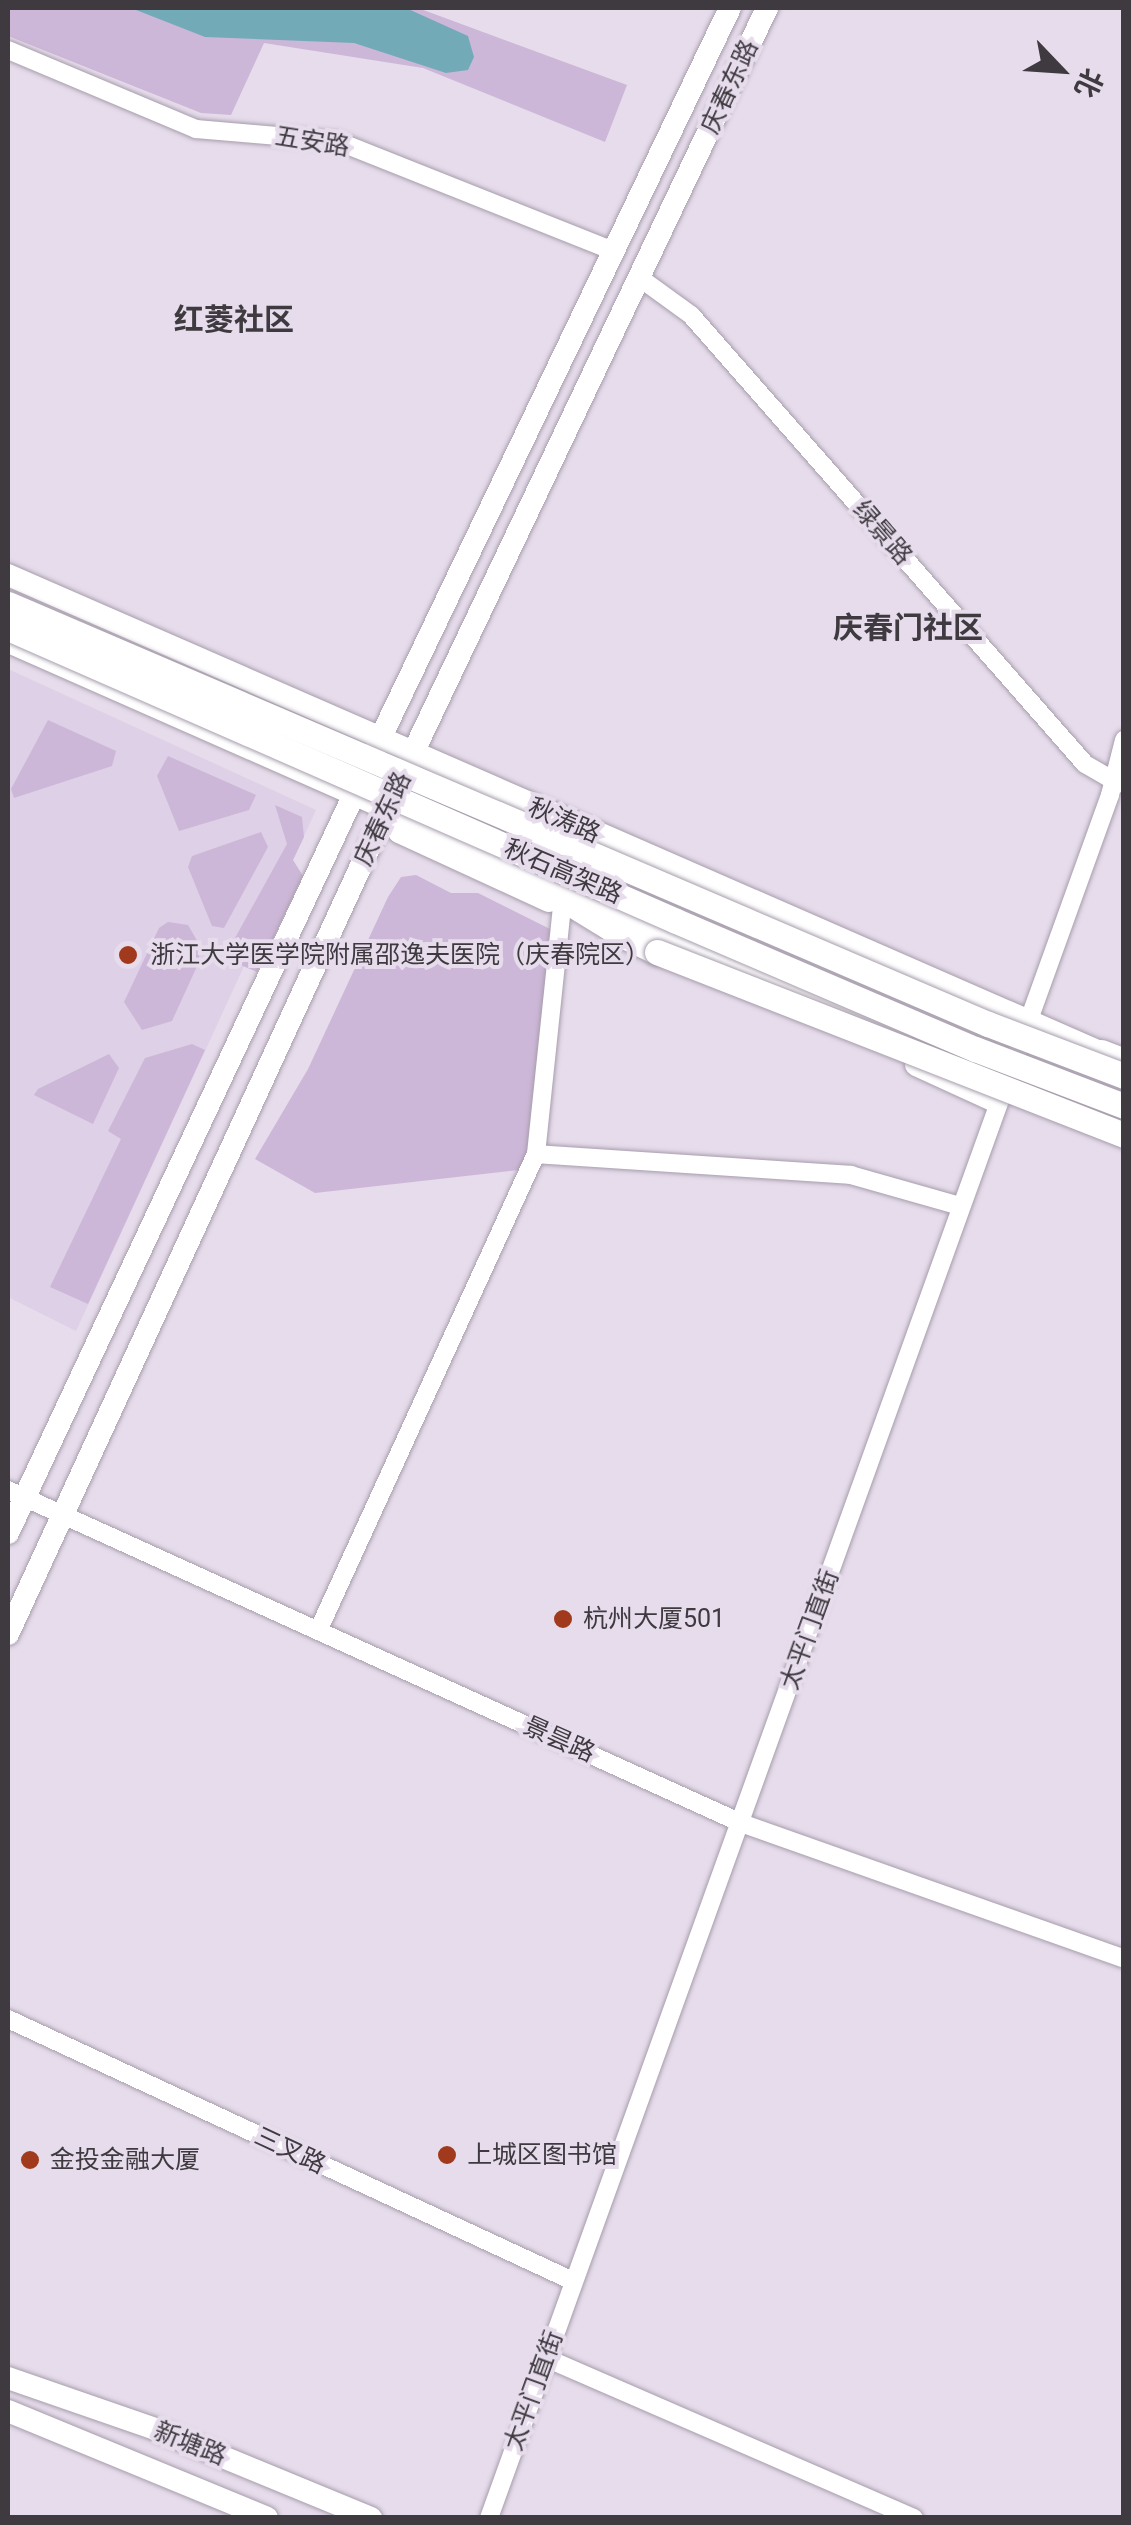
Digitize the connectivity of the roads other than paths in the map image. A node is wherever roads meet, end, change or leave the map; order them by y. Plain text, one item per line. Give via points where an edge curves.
1 (730, 8) edge
2 (767, 8) edge
3 (8, 50) edge
4 (613, 251) junction
5 (640, 278) junction
6 (8, 575) edge
7 (8, 604) edge
8 (8, 628) edge
9 (8, 642) edge
10 (380, 739) junction
11 (1124, 740) edge
12 (412, 755) junction
13 (1119, 783) edge
14 (354, 794) junction
15 (387, 808) junction
16 (488, 852) junction
17 (562, 907) junction
18 (1027, 1022) junction
19 (1116, 1058) edge
20 (1124, 1076) edge
21 (1005, 1078) junction
22 (997, 1102) junction
23 (1124, 1106) edge
24 (1124, 1122) edge
25 (1124, 1135) edge
26 (536, 1154) junction
27 (960, 1206) junction
28 (16, 1494) edge
29 (62, 1514) junction
30 (8, 1532) edge
31 (318, 1630) junction
32 (8, 1634) edge
33 (741, 1823) junction
34 (1124, 1959) edge
35 (8, 2019) edge
36 (573, 2281) junction
37 (546, 2358) junction
38 (8, 2378) edge
39 (8, 2411) edge
40 (267, 2518) edge
41 (370, 2518) edge
42 (489, 2518) edge
43 (914, 2518) edge

1 - 4 main road, 庆春东路
2 - 5 main road, 庆春东路
3 - 4 street, 五安路 via 196,129 338,141
4 - 10 main road, 庆春东路
5 - 12 main road, 庆春东路
5 - 13 street, 绿景路 via 691,316 1085,764
6 - 10 main road, 秋涛路
7 - 20 highway, 秋石高架路, bridge via 988,1024
8 - 23 highway, 秋石高架路, bridge via 659,914
9 - 14 main road
10 - 12 main road, 秋涛路
10 - 14 main road, 庆春东路
11 - 13 street, 太平门直街
12 - 15 main road, 庆春东路
12 - 18 main road, 秋涛路
13 - 18 street, 太平门直街
14 - 15 main road
14 - 28 main road, 庆春东路
15 - 16 main road
15 - 17 main road via 398,832
15 - 29 main road, 庆春东路
16 - 21 main road via 646,929
16 - 25 highway, bridge via 657,952
17 - 22 main road
17 - 26 street
18 - 19 main road, 秋涛路
18 - 21 street, 太平门直街
21 - 22 street, 太平门直街
21 - 24 main road
22 - 27 street, 太平门直街
26 - 27 street via 852,1175
26 - 31 street
27 - 33 street, 太平门直街
28 - 29 street, 景昙路
28 - 30 main road, 庆春东路
29 - 31 street, 景昙路
29 - 32 main road, 庆春东路
31 - 33 street, 景昙路
33 - 34 street, 景昙路
33 - 36 street, 太平门直街
35 - 36 street, 三叉路
36 - 37 street, 太平门直街
37 - 42 street, 太平门直街
37 - 43 street
38 - 41 main road, 新塘路 via 155,2429
39 - 40 main road, 新塘路

